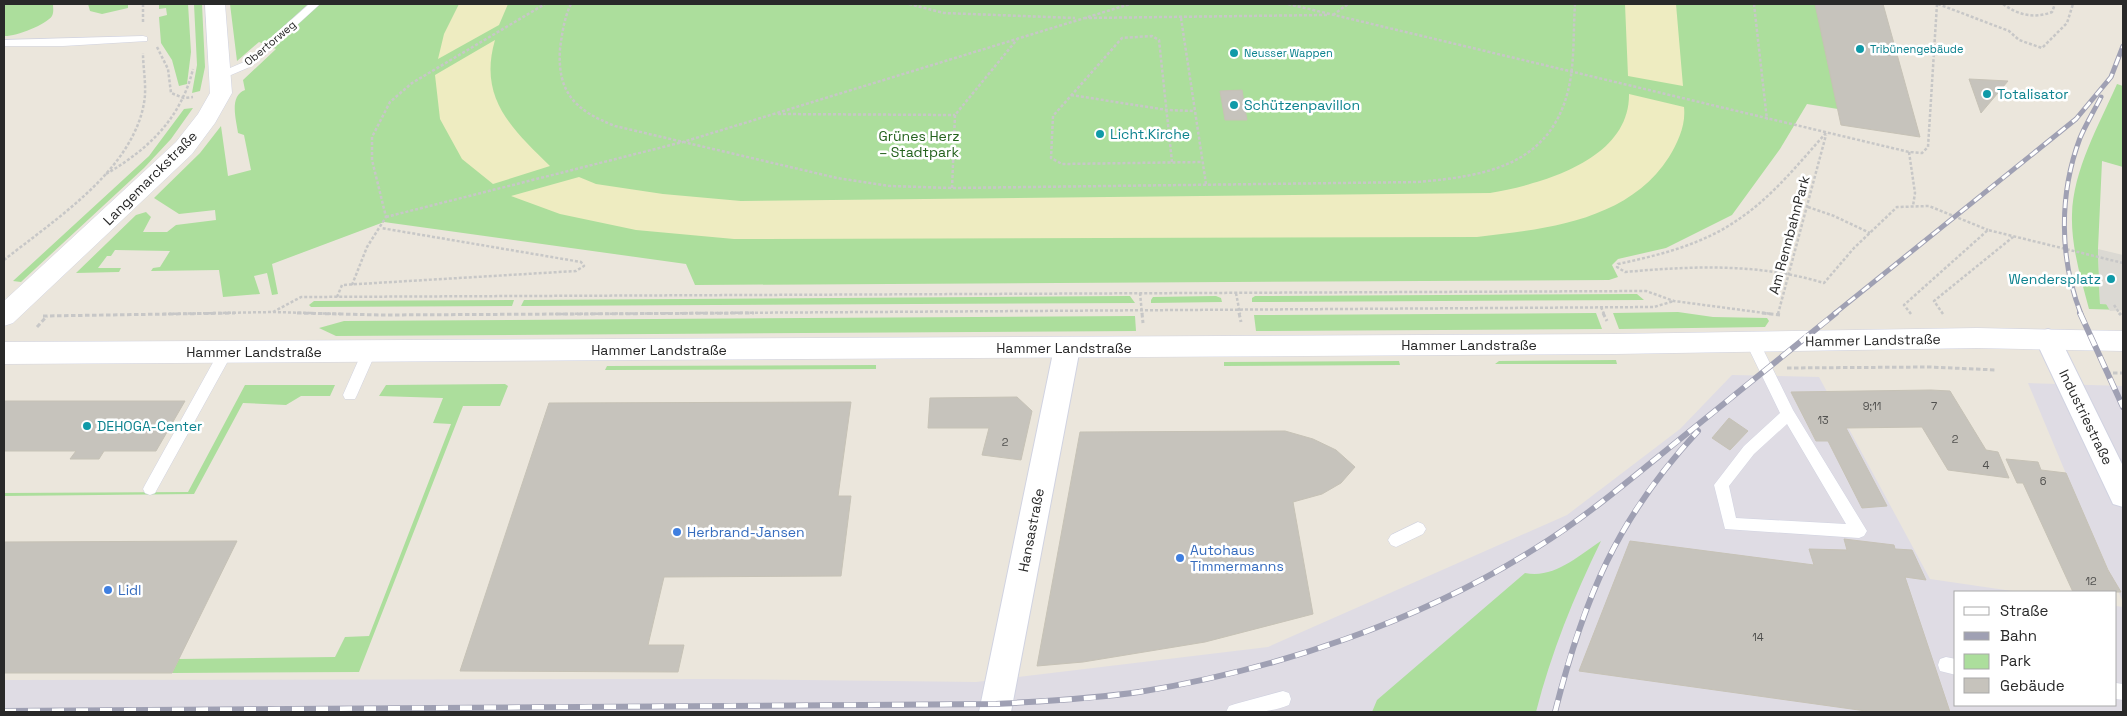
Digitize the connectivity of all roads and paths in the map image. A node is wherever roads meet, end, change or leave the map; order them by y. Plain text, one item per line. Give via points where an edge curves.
1 (143, 4) edge
2 (214, 4) edge
3 (315, 4) edge
4 (545, 4) edge
5 (571, 4) edge
6 (909, 4) edge
7 (1130, 4) edge
8 (1288, 4) edge
9 (1348, 4) edge
10 (1575, 4) edge
11 (1754, 4) edge
12 (1937, 4) edge
13 (2003, 4) edge
14 (2055, 4) edge
15 (2073, 4) edge
16 (1333, 15) junction
17 (1078, 18) junction
18 (1181, 18) junction
19 (1019, 36) junction
20 (143, 39) junction
21 (4, 42) edge
22 (194, 63) dead end
23 (1571, 73) junction
24 (220, 85) junction
25 (1070, 96) junction
26 (184, 98) junction
27 (1167, 110) junction
28 (1195, 111) junction
29 (773, 114) junction
30 (955, 115) junction
31 (1767, 120) junction
32 (1826, 133) junction
33 (683, 142) junction
34 (1909, 152) junction
35 (1172, 162) junction
36 (1202, 162) junction
37 (103, 175) junction
38 (1206, 184) junction
39 (952, 188) junction
40 (1912, 206) junction
41 (1808, 207) junction
42 (386, 217) junction
43 (381, 228) junction
44 (1988, 230) junction
45 (1870, 233) junction
46 (2014, 236) junction
47 (4, 260) edge
48 (2123, 263) edge
49 (1792, 272) junction
50 (352, 285) junction
51 (337, 297) junction
52 (1674, 301) junction
53 (2114, 305) dead end
54 (274, 312) junction
55 (1943, 314) dead end
56 (1778, 315) junction
57 (4, 316) edge
58 (1914, 317) dead end
59 (2122, 328) edge
60 (2048, 339) junction
61 (1786, 342) junction
62 (1753, 343) junction
63 (1067, 348) junction
64 (226, 352) junction
65 (369, 352) junction
66 (4, 353) edge
67 (2106, 373) dead end
68 (2123, 373) edge
69 (350, 395) dead end
70 (1788, 414) junction
71 (150, 489) dead end
72 (2123, 495) edge
73 (1418, 530) dead end
74 (1396, 540) dead end
75 (1283, 699) dead end
76 (994, 712) edge
77 (1235, 712) edge

1 - 20 path
2 - 24 main road
3 - 24 lane, Obertorweg
4 - 42 path via 412,83 390,102 372,137 372,160
5 - 33 path via 562,39 559,70 570,98 585,112 604,122
6 - 17 path via 944,13
7 - 17 path
8 - 16 path
9 - 16 path
10 - 23 path
11 - 31 path
12 - 15 path via 2009,31 2019,40 2042,48 2067,23
12 - 34 path via 1928,147 1922,152
13 - 14 path via 2016,12 2037,16 2052,12
16 - 18 path
16 - 23 path
17 - 18 path
17 - 19 path
18 - 28 path
19 - 29 path
19 - 30 path
20 - 21 lane via 64,44
20 - 26 path via 157,47 164,56 170,74 171,93
20 - 37 path via 144,103 140,117 128,146
22 - 26 path
23 - 31 path
23 - 38 path via 1560,119 1544,141 1521,159 1488,171 1454,180 1418,182
24 - 26 path
24 - 57 main road, Langemarckstraße via 207,118 184,148
25 - 27 path
25 - 27 path via 1122,38 1152,36 1160,43
25 - 35 path via 1051,120 1051,158 1056,162
26 - 37 path via 172,119 152,142 125,164
27 - 28 path
27 - 35 path
28 - 36 path
29 - 30 path
29 - 33 path
30 - 39 path
31 - 32 path
32 - 34 path
32 - 41 path, Am RennbahnPark
32 - 49 path via 1777,188 1751,212 1723,230 1677,248 1618,264 1617,267 1625,272 1710,267
33 - 39 path via 837,178 890,186
33 - 42 path
34 - 40 path via 1915,193
35 - 36 path
36 - 38 path
37 - 47 path via 86,193
38 - 39 path
40 - 44 path via 1929,206
40 - 45 path via 1897,207
41 - 45 path
41 - 49 path, Am RennbahnPark
42 - 43 path
43 - 50 path via 367,247
43 - 50 path via 580,262 584,266 576,271
44 - 46 path
44 - 58 path via 1904,306
45 - 49 path via 1824,283
46 - 48 path
46 - 55 path via 1934,301
49 - 56 path, Am RennbahnPark
50 - 51 path via 342,285
51 - 52 path via 1646,291
51 - 54 path via 301,298
52 - 54 path via 1654,307 393,315
52 - 56 path
53 - 59 path
54 - 57 path
56 - 61 path, Am RennbahnPark
59 - 60 main road, Hammer Landstraße
60 - 61 main road, Hammer Landstraße
60 - 72 street, Industriestraße
61 - 62 main road, Hammer Landstraße
62 - 63 main road, Hammer Landstraße
62 - 70 lane
63 - 65 main road, Hammer Landstraße
63 - 76 street, Hansastraße
64 - 65 main road, Hammer Landstraße
64 - 66 main road, Hammer Landstraße
64 - 71 lane
65 - 69 lane
67 - 68 path
70 - 70 lane via 1749,450 1721,485 1730,524 1859,532
73 - 74 lane
75 - 77 lane

